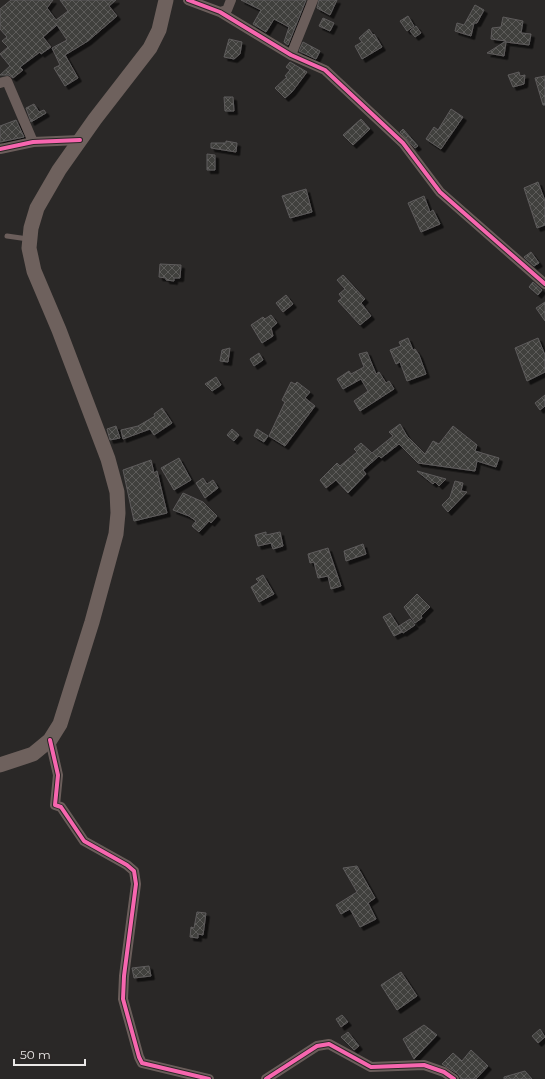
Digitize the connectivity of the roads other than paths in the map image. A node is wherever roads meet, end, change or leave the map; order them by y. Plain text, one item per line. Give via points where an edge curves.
1 (166, 0) edge
2 (188, 0) edge
3 (231, 0) edge
4 (313, 0) edge
5 (220, 12) junction
6 (291, 55) junction
7 (0, 83) edge
8 (80, 140) junction
9 (33, 142) junction
10 (0, 149) edge
11 (7, 236) dead end
12 (29, 239) junction
13 (545, 284) edge
14 (50, 740) junction
15 (0, 765) edge
16 (209, 1079) edge
17 (266, 1079) edge
18 (454, 1079) edge

1 - 8 main road via 159,30 150,48
2 - 5 street
3 - 5 street via 227,10
4 - 6 street
5 - 6 street
6 - 13 street via 325,70 403,143 440,192
7 - 9 street via 7,81
8 - 9 street
8 - 12 main road via 37,208
9 - 10 street
11 - 12 lane
12 - 14 main road via 34,271 113,474 118,513 116,534 90,629 60,724
14 - 15 main road via 33,754
14 - 16 street via 58,774 55,805 60,807 84,841 127,864 134,871 136,884 123,999 139,1058 142,1063
17 - 18 street via 317,1046 329,1044 371,1067 424,1065 444,1072

